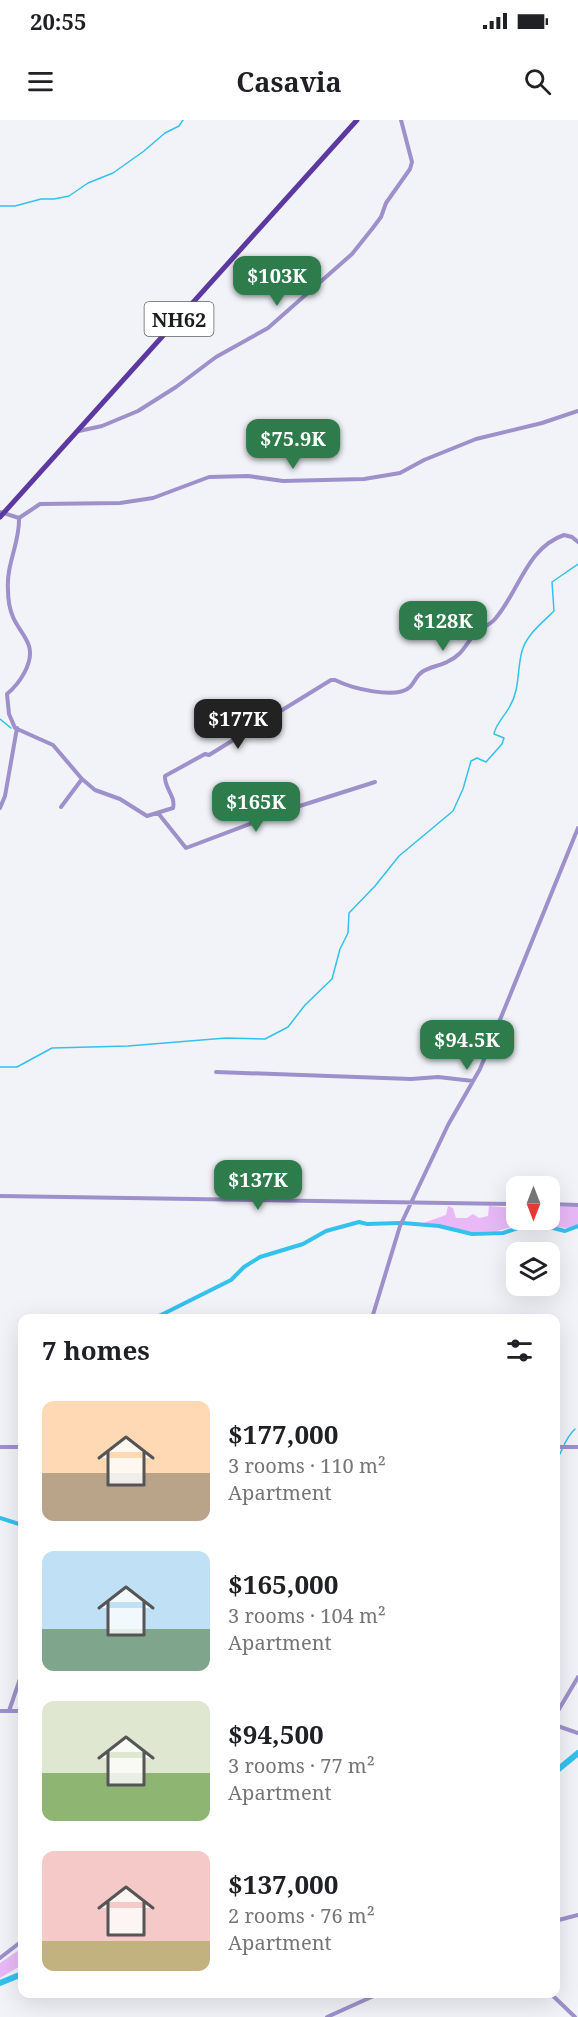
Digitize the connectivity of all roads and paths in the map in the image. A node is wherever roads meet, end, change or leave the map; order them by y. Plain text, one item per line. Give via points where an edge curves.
1 (357, 120) edge
2 (401, 120) edge
3 (578, 411) edge
4 (79, 431) junction
5 (1, 514) edge
6 (19, 518) junction
7 (578, 542) edge
8 (17, 728) junction
9 (82, 779) junction
10 (375, 782) dead end
11 (61, 807) dead end
12 (0, 808) edge
13 (158, 813) junction
14 (578, 828) edge
15 (216, 1072) dead end
16 (473, 1081) junction
17 (0, 1196) edge
18 (411, 1202) junction
19 (506, 1204) edge
20 (560, 1204) edge
21 (578, 1205) edge
22 (373, 1314) edge
23 (0, 1447) edge
24 (18, 1447) edge
25 (560, 1447) edge
26 (578, 1447) edge
27 (578, 1677) edge
28 (18, 1685) edge
29 (560, 1708) edge
30 (0, 1711) edge
31 (9, 1711) junction
32 (18, 1711) edge
33 (560, 1727) edge
34 (578, 1732) edge
35 (578, 1916) edge
36 (560, 1921) edge
37 (18, 1944) edge
38 (0, 1958) edge
39 (369, 1998) edge
40 (555, 1998) edge
41 (327, 2017) edge
42 (574, 2017) edge

1 - 4 main road, NH62
2 - 4 street via 412,162 410,169 352,254 268,328 216,357 138,411
3 - 6 street via 477,439 400,473 364,479 282,481 248,476 209,477 153,498 120,503 40,504
4 - 5 main road, NH62
5 - 6 street
6 - 8 street via 8,590 13,616 29,646 29,659 22,676 7,694 11,721
7 - 13 street via 564,535 542,550 524,568 492,622 473,636 459,654 422,672 410,688 368,692 331,680 209,755 165,776 175,802 173,808
8 - 9 street via 53,745
8 - 12 street
9 - 11 street
9 - 13 street via 95,790 120,799 147,816
10 - 13 street via 186,848
14 - 16 street
15 - 16 street
16 - 18 street
17 - 18 street
18 - 19 street
18 - 22 street
20 - 21 street
23 - 24 street
25 - 26 street
27 - 29 street
28 - 31 street
30 - 31 street
31 - 32 street
33 - 34 street
35 - 36 street
37 - 38 street
39 - 41 street
40 - 42 street

